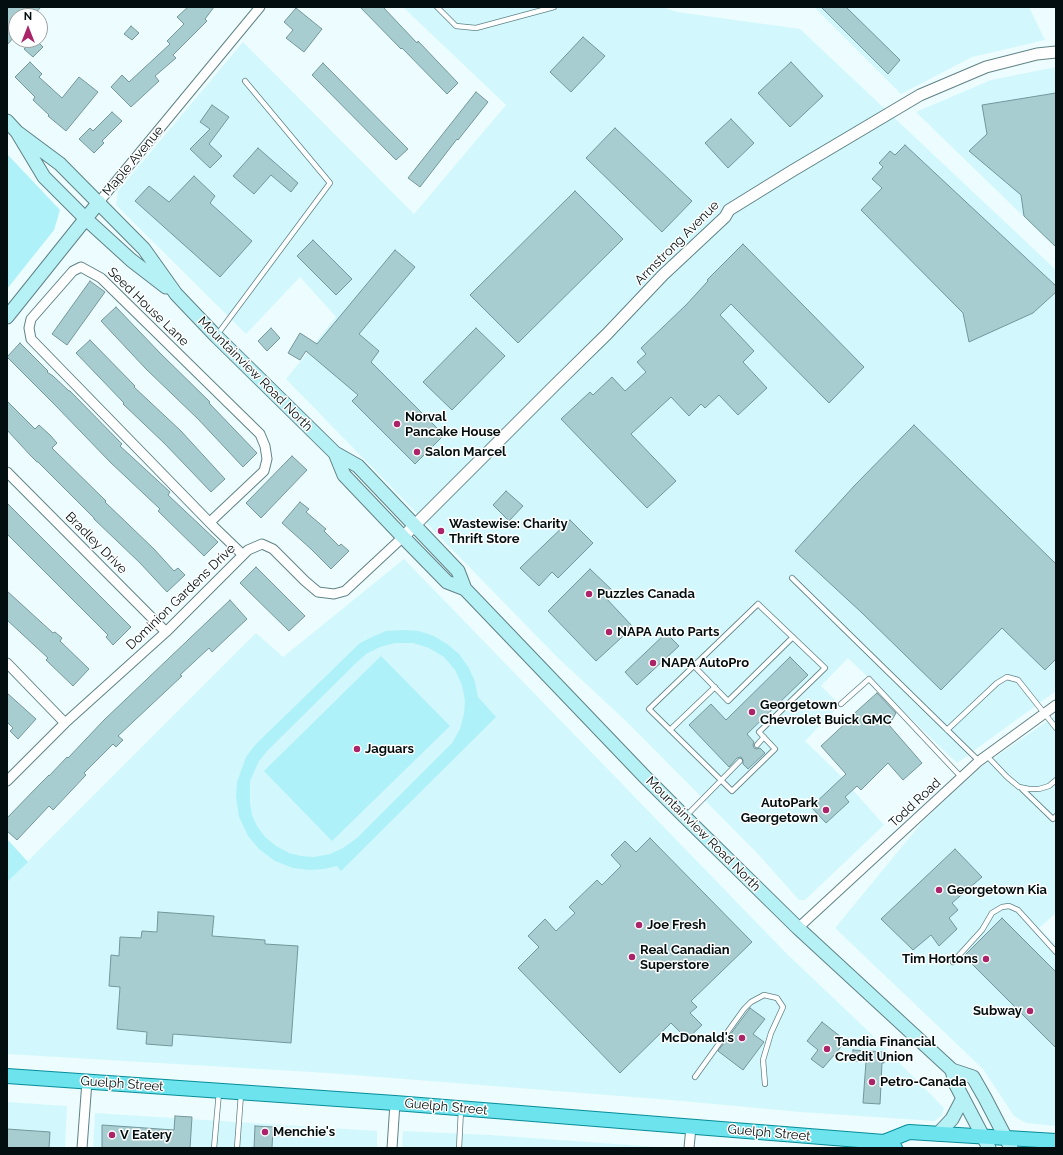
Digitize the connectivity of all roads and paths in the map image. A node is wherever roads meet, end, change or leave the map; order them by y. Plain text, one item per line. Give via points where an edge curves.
1 (260, 7) edge
2 (437, 7) edge
3 (554, 7) edge
4 (1056, 52) edge
5 (245, 81) dead end
6 (7, 121) edge
7 (17, 132) junction
8 (99, 202) junction
9 (86, 219) junction
10 (176, 294) junction
11 (7, 317) edge
12 (216, 336) junction
13 (334, 453) junction
14 (7, 472) edge
15 (210, 522) junction
16 (415, 526) junction
17 (403, 537) junction
18 (243, 555) junction
19 (792, 578) dead end
20 (465, 589) junction
21 (166, 632) junction
22 (793, 637) junction
23 (7, 663) edge
24 (694, 666) junction
25 (715, 687) junction
26 (841, 704) dead end
27 (1056, 705) edge
28 (1044, 714) junction
29 (65, 723) junction
30 (1056, 728) edge
31 (670, 730) junction
32 (947, 730) junction
33 (764, 737) junction
34 (757, 745) dead end
35 (987, 756) junction
36 (740, 762) dead end
37 (979, 762) junction
38 (961, 777) junction
39 (1056, 780) edge
40 (7, 781) edge
41 (722, 781) junction
42 (1020, 787) junction
43 (1056, 816) edge
44 (685, 817) junction
45 (798, 928) junction
46 (1056, 952) edge
47 (953, 962) dead end
48 (952, 1070) junction
49 (7, 1076) edge
50 (694, 1077) dead end
51 (87, 1081) junction
52 (764, 1084) dead end
53 (219, 1091) junction
54 (241, 1092) junction
55 (963, 1098) junction
56 (395, 1103) junction
57 (461, 1108) junction
58 (691, 1127) junction
59 (938, 1134) junction
60 (1056, 1141) edge
61 (987, 1142) edge
62 (1008, 1143) edge
63 (889, 1145) edge
64 (82, 1148) edge
65 (214, 1148) edge
66 (237, 1148) edge
67 (392, 1148) edge
68 (459, 1148) edge
69 (688, 1148) edge

1 - 8 street, Maple Avenue
2 - 3 lane via 456,26 476,28
4 - 16 street, Armstrong Avenue via 1037,54 986,67 920,95 729,210 725,217 663,275
5 - 12 lane via 330,182
6 - 7 main road, Mountainview Road North
7 - 8 main road, Mountainview Road North via 60,164
7 - 9 main road, Mountainview Road North via 44,177
8 - 9 main road, Maple Avenue
8 - 10 main road, Mountainview Road North via 144,249
9 - 10 main road, Mountainview Road North via 131,260
9 - 11 main road, Maple Avenue
10 - 12 main road, Mountainview Road North
12 - 13 main road, Mountainview Road North
13 - 16 main road, Mountainview Road North via 358,466
13 - 17 main road, Mountainview Road North via 344,475
14 - 21 street, Bradley Drive
15 - 15 street, Seed House Lane via 264,471 267,459 260,434 101,278 81,268 73,271 31,319 28,328 31,339
15 - 18 street, Seed House Lane
16 - 17 street, Armstrong Avenue
16 - 20 main road, Mountainview Road North via 458,571
17 - 18 street, Dominion Gardens Drive via 345,590 334,594 318,592 273,549 262,544
17 - 20 main road, Mountainview Road North via 447,582
18 - 21 street, Dominion Gardens Drive
19 - 32 lane
20 - 44 main road, Mountainview Road North
21 - 29 street, Dominion Gardens Drive
22 - 24 lane via 758,604
22 - 25 lane via 728,701
22 - 33 lane via 825,668 759,732
23 - 29 street
24 - 25 lane
24 - 31 lane via 649,709
25 - 31 lane
26 - 38 lane via 869,679
27 - 28 street, Todd Road
28 - 30 lane
28 - 32 lane via 1018,680 1007,677 997,682
28 - 35 street, Todd Road
29 - 40 street, Dominion Gardens Drive
31 - 41 lane
32 - 37 lane
33 - 34 lane
33 - 41 lane via 775,749 732,791
35 - 37 street, Todd Road
35 - 42 lane
36 - 41 lane
37 - 38 street, Todd Road
38 - 45 street, Todd Road
39 - 42 lane via 1049,786 1039,789
41 - 44 lane
42 - 43 lane via 1053,819
44 - 45 main road, Mountainview Road North
45 - 48 main road, Mountainview Road North
46 - 47 lane via 1018,910 1009,906 992,913 982,930
48 - 55 main road, Mountainview Road North
48 - 62 main road, Mountainview Road North via 973,1077
49 - 51 main road, Guelph Street
50 - 52 lane via 744,1009 764,995 777,998 783,1007 771,1033 763,1060
51 - 53 main road, Guelph Street
51 - 64 street
53 - 54 main road, Guelph Street
53 - 65 lane
54 - 56 main road, Guelph Street
54 - 66 lane
55 - 59 main road via 952,1119
55 - 61 main road, Mountainview Road North
56 - 57 main road, Guelph Street
56 - 67 street
57 - 58 main road, Guelph Street
57 - 68 lane
58 - 63 main road, Guelph Street
58 - 69 street
59 - 61 main road, Guelph Street
59 - 63 main road, Guelph Street via 909,1132
60 - 62 main road, Guelph Street
61 - 62 main road, Guelph Street

